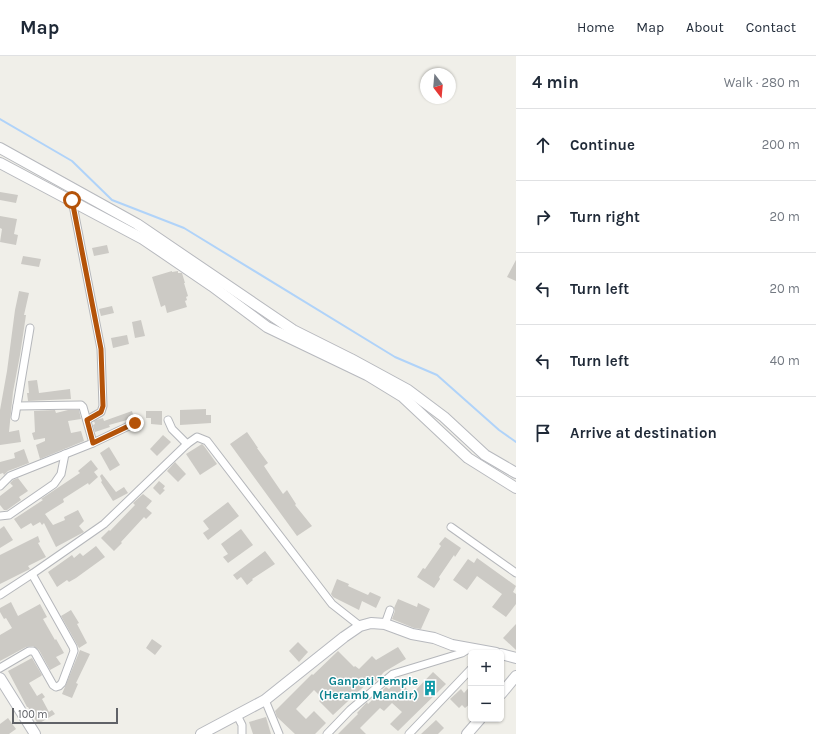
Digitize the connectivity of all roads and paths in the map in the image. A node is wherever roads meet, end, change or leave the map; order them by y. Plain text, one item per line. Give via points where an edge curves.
1 (0, 148) edge
2 (0, 162) edge
3 (72, 200) junction
4 (30, 328) dead end
5 (17, 406) junction
6 (15, 417) dead end
7 (87, 420) junction
8 (168, 420) dead end
9 (135, 423) dead end
10 (93, 443) junction
11 (187, 444) junction
12 (65, 454) junction
13 (516, 473) edge
14 (0, 486) edge
15 (516, 488) edge
16 (0, 516) edge
17 (451, 527) dead end
18 (516, 573) edge
19 (32, 574) junction
20 (0, 595) edge
21 (390, 610) dead end
22 (385, 624) junction
23 (360, 626) junction
24 (470, 648) junction
25 (480, 650) edge
26 (504, 655) edge
27 (516, 658) edge
28 (0, 668) edge
29 (468, 672) edge
30 (516, 676) edge
31 (0, 678) edge
32 (504, 690) edge
33 (265, 700) junction
34 (237, 715) junction
35 (477, 722) edge
36 (35, 734) edge
37 (201, 734) edge
38 (242, 734) edge
39 (279, 734) edge
40 (327, 734) edge
41 (409, 734) edge
42 (467, 734) edge

1 - 13 main road via 137,224 294,330 408,390 444,417 485,455
2 - 3 main road
3 - 7 street via 101,349 103,406 101,412
3 - 15 main road via 143,239 267,327 367,375 403,397 468,458
4 - 5 street
5 - 6 street
5 - 7 street via 78,405 83,408
7 - 10 street
8 - 11 street via 172,429
9 - 10 street
10 - 12 street
11 - 19 street via 104,524
11 - 23 street via 197,438 207,441 332,604
12 - 14 street via 10,476
12 - 16 street via 61,474 54,484 9,516
17 - 18 street
19 - 20 street
19 - 28 street via 74,651 62,683 56,687 33,651
21 - 22 street
22 - 23 main road via 371,623
22 - 24 main road via 412,634
23 - 33 main road
24 - 25 main road
24 - 40 street via 462,653 392,674 350,710
26 - 27 main road
29 - 41 street
30 - 32 main road
31 - 36 main road
33 - 34 main road
33 - 39 street
34 - 37 main road
34 - 38 street via 242,725
35 - 42 main road

